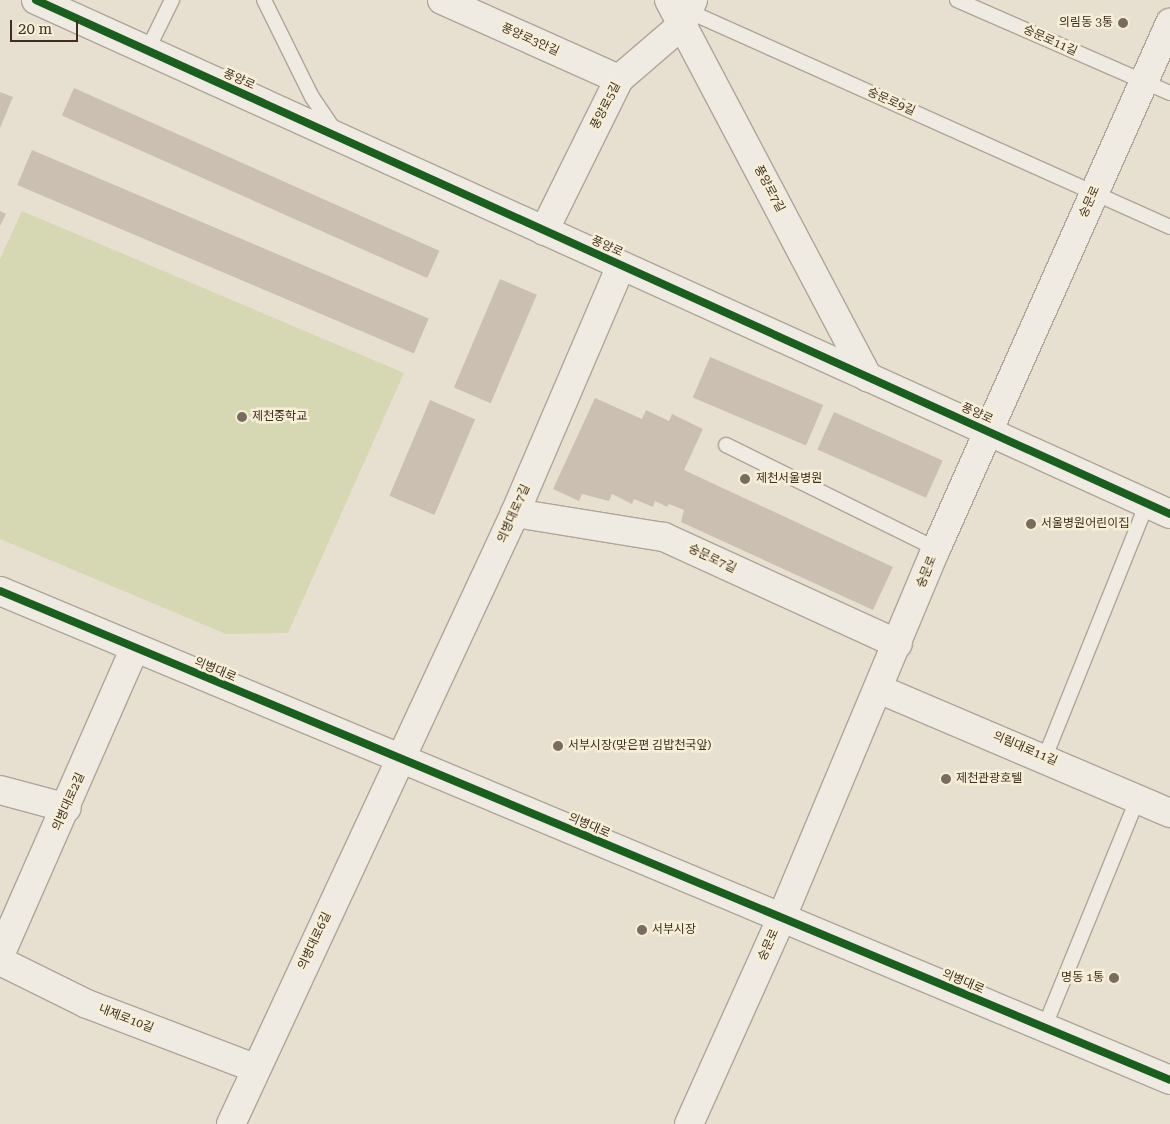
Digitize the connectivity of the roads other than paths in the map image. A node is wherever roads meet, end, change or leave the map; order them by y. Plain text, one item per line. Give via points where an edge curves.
1 (36, 0) edge
2 (172, 0) edge
3 (264, 0) edge
4 (442, 0) edge
5 (956, 0) edge
6 (683, 9) edge
7 (1170, 23) edge
8 (147, 51) junction
9 (619, 79) junction
10 (1144, 82) junction
11 (1170, 93) edge
12 (340, 138) junction
13 (1094, 194) junction
14 (1170, 227) edge
15 (544, 231) junction
16 (621, 266) junction
17 (868, 378) junction
18 (989, 432) junction
19 (726, 445) dead end
20 (1158, 509) edge
21 (515, 513) junction
22 (936, 550) junction
23 (0, 591) edge
24 (898, 644) junction
25 (135, 648) junction
26 (879, 688) junction
27 (1045, 757) junction
28 (400, 760) junction
29 (0, 790) edge
30 (1137, 800) junction
31 (67, 808) junction
32 (1170, 812) edge
33 (782, 919) junction
34 (0, 955) edge
35 (0, 961) edge
36 (1044, 1028) junction
37 (255, 1068) junction
38 (1170, 1080) edge
39 (231, 1124) edge
40 (689, 1124) edge

1 - 8 street, 풍양로
2 - 8 lane
3 - 12 lane via 312,97
4 - 9 street, 풍양로3안길
5 - 10 lane, 숭문로11길
6 - 9 street, 풍양로5길
6 - 13 lane, 숭문로9길
6 - 17 street, 풍양로7길
7 - 10 street, 숭문로
8 - 12 street, 풍양로
9 - 15 street, 풍양로5길
10 - 11 lane, 숭문로11길
10 - 13 street, 숭문로
12 - 15 street, 풍양로
13 - 14 lane, 숭문로9길
13 - 18 street, 숭문로
15 - 16 street, 풍양로
16 - 17 street, 풍양로
16 - 21 street, 의병대로7길
17 - 18 street, 풍양로
18 - 20 street, 풍양로
18 - 22 street, 숭문로
19 - 22 lane
20 - 27 lane, 풍양로
21 - 24 street, 숭문로7길 via 664,537
21 - 28 street, 의병대로7길
22 - 24 street, 숭문로
23 - 25 street, 의병대로
24 - 26 street, 숭문로
25 - 28 street, 의병대로
25 - 31 street, 의병대로2길
26 - 27 street, 의림대로11길
26 - 33 street, 숭문로
27 - 30 street, 의림대로11길
28 - 33 street, 의병대로
28 - 37 street, 의병대로6길
29 - 31 street
30 - 32 street, 의림대로11길
30 - 36 lane
31 - 34 street, 의병대로2길
33 - 36 street, 의병대로
33 - 40 street, 숭문로
35 - 37 street, 내제로10길 via 87,1004
36 - 38 street, 의병대로
37 - 39 street, 의병대로6길

